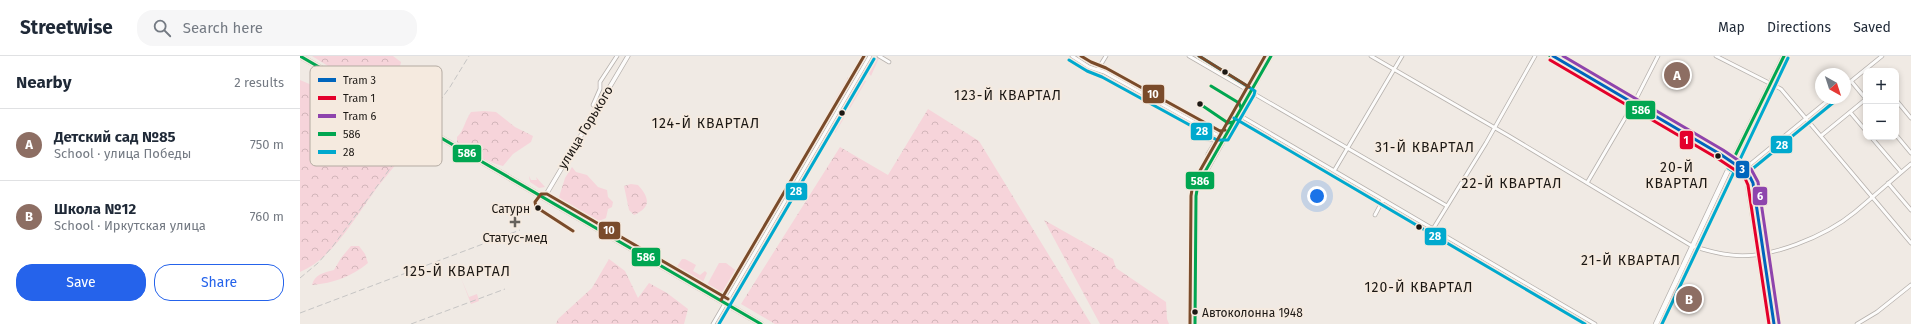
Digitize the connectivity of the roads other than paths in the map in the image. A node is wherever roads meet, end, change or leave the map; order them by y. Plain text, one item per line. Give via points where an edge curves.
1 (300, 56) edge
2 (617, 56) edge
3 (628, 56) edge
4 (870, 56) edge
5 (879, 56) edge
6 (1072, 56) edge
7 (1106, 56) edge
8 (1189, 56) edge
9 (1266, 56) edge
10 (1271, 56) edge
11 (1370, 56) edge
12 (1402, 56) edge
13 (1534, 56) edge
14 (1550, 56) edge
15 (1561, 56) edge
16 (1658, 56) edge
17 (1716, 56) edge
18 (1784, 56) edge
19 (1882, 56) edge
20 (889, 62) dead end
21 (317, 66) edge
22 (1098, 70) junction
23 (1393, 70) junction
24 (1851, 81) joint
25 (1771, 82) junction
26 (1248, 92) junction
27 (1863, 95) edge
28 (1636, 101) junction
29 (1863, 101) edge
30 (1239, 103) junction
31 (1824, 104) edge
32 (1899, 104) edge
33 (1633, 105) junction
34 (596, 108) junction
35 (1241, 108) junction
36 (1850, 112) junction
37 (1236, 113) junction
38 (1808, 118) junction
39 (1911, 118) edge
40 (1233, 122) junction
41 (1228, 123) junction
42 (1495, 127) junction
43 (1863, 127) edge
44 (1222, 135) junction
45 (1822, 136) junction
46 (442, 139) edge
47 (1899, 139) edge
48 (1874, 140) edge
49 (1346, 148) junction
50 (1911, 153) edge
51 (1732, 161) junction
52 (1911, 164) edge
53 (1334, 171) junction
54 (1742, 172) junction
55 (1901, 172) junction
56 (1587, 183) junction
57 (1888, 183) junction
58 (1198, 184) junction
59 (1872, 197) junction
60 (544, 198) junction
61 (1383, 200) junction
62 (1447, 206) junction
63 (1911, 210) edge
64 (1375, 215) dead end
65 (1433, 229) junction
66 (1911, 243) edge
67 (1692, 246) junction
68 (1759, 254) junction
69 (1911, 285) edge
70 (725, 303) junction
71 (713, 324) edge
72 (761, 324) edge
73 (1194, 324) edge
74 (1595, 324) edge
75 (1656, 324) edge
76 (1769, 324) edge
77 (1858, 324) edge

1 - 21 main road
2 - 34 street via 600,82 600,89 593,105
3 - 34 street, улица Горького
4 - 70 street
5 - 20 street
6 - 22 street
7 - 22 street
8 - 26 street
9 - 26 street
10 - 26 street
11 - 23 street
12 - 23 street
13 - 42 street
14 - 33 street
15 - 28 street
16 - 28 street
17 - 25 street
18 - 25 main road
19 - 24 street
22 - 44 street
23 - 42 street
23 - 49 street
24 - 27 street
25 - 38 street
25 - 51 main road
26 - 30 street
26 - 35 street
26 - 49 street
28 - 33 street
28 - 51 street
29 - 36 street
30 - 35 street
30 - 37 street
31 - 38 street
32 - 39 street
33 - 51 street
33 - 56 street
34 - 60 street, улица Горького
35 - 37 street
36 - 43 street
36 - 45 street
37 - 40 street
37 - 41 street
37 - 53 street
38 - 45 street
38 - 54 street
40 - 41 street
40 - 44 street
41 - 44 street
42 - 56 street
42 - 62 street
44 - 58 street
44 - 58 street
45 - 59 street
46 - 60 main road
47 - 50 street
48 - 55 street
49 - 53 street
49 - 62 street
51 - 54 street
51 - 67 main road
52 - 55 street
53 - 61 street
54 - 68 street via 1747,183
55 - 57 street
56 - 67 street
57 - 59 street
57 - 63 street
58 - 73 street
59 - 66 street
59 - 68 street via 1824,232 1796,244
60 - 70 main road
61 - 64 street
61 - 65 street
62 - 65 street
65 - 74 street
67 - 68 street via 1732,256
67 - 75 main road
68 - 76 street
69 - 77 street
70 - 71 street
70 - 72 main road

